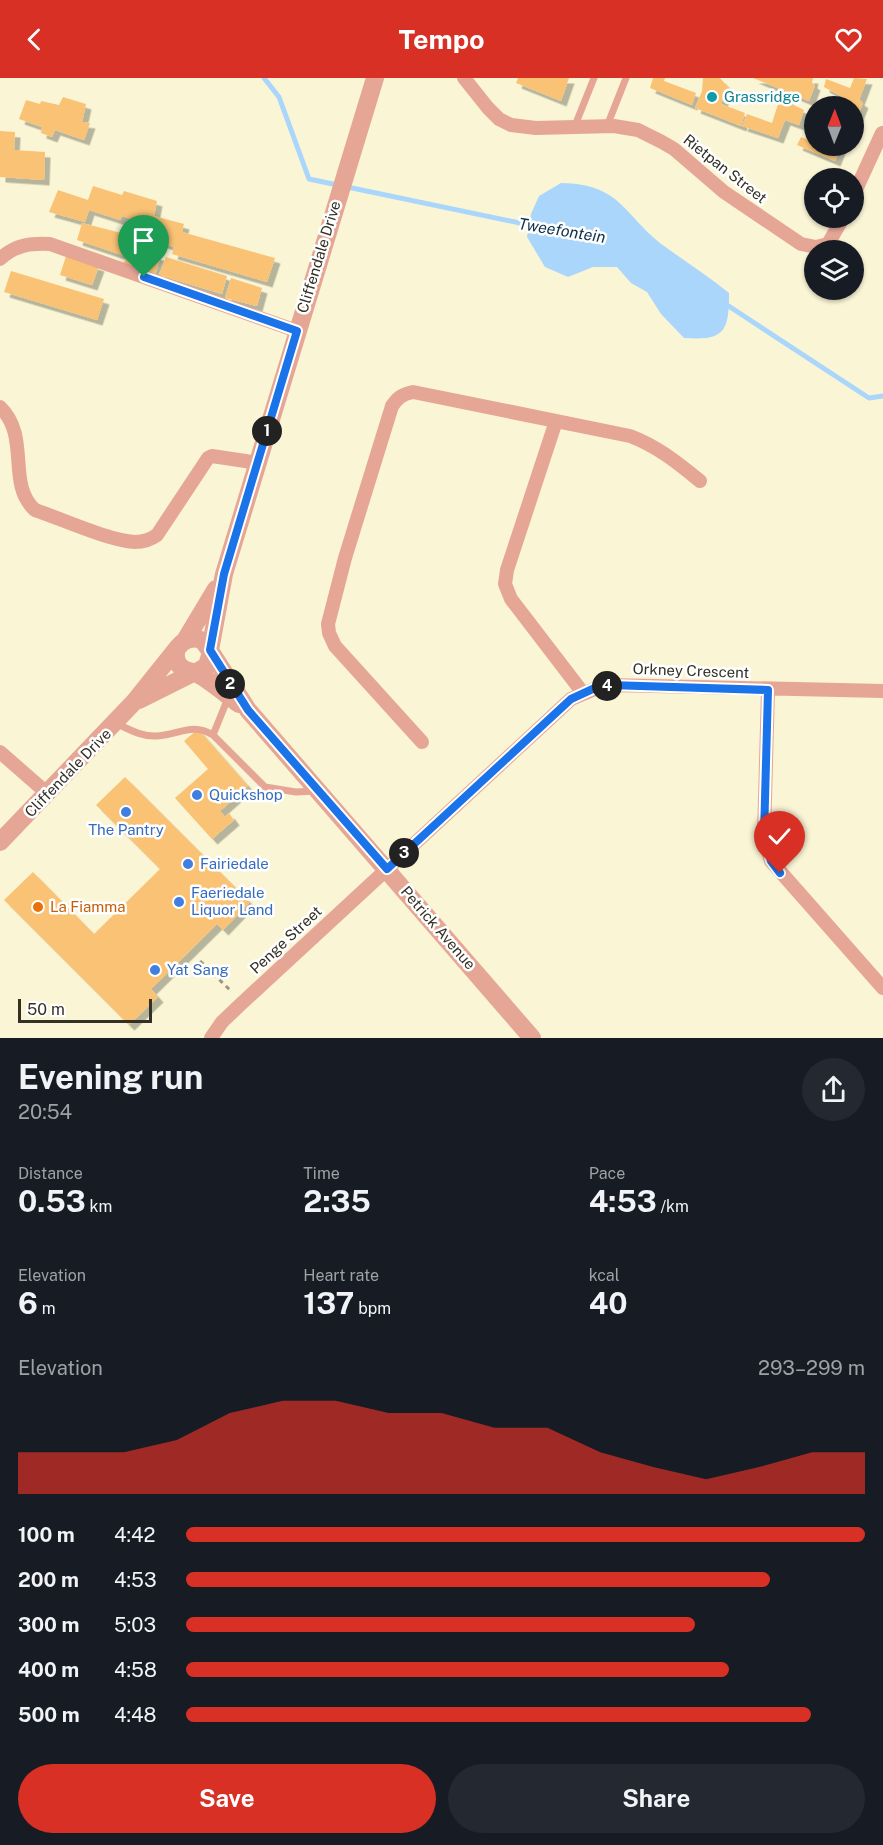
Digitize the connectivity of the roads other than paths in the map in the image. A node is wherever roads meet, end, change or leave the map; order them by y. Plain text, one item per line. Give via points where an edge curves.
1 (375, 78) edge
2 (464, 78) edge
3 (594, 78) edge
4 (626, 78) edge
5 (607, 126) junction
6 (574, 128) junction
7 (882, 133) edge
8 (864, 172) edge
9 (838, 228) edge
10 (0, 259) edge
11 (297, 331) junction
12 (0, 407) edge
13 (556, 421) junction
14 (258, 463) junction
15 (700, 480) dead end
16 (224, 574) junction
17 (182, 643) junction
18 (211, 651) junction
19 (194, 673) junction
20 (768, 690) junction
21 (883, 691) edge
22 (583, 693) junction
23 (228, 696) junction
24 (134, 702) junction
25 (248, 710) junction
26 (115, 723) junction
27 (213, 735) junction
28 (422, 742) dead end
29 (0, 752) edge
30 (318, 791) junction
31 (48, 794) junction
32 (0, 842) edge
33 (387, 869) junction
34 (883, 988) edge
35 (211, 1038) edge
36 (532, 1038) edge

1 - 11 street, Cliffendale Drive
2 - 6 street, Rietpan Street via 488,108 511,125
3 - 6 lane
4 - 5 lane
5 - 6 street, Rietpan Street
5 - 9 street, Rietpan Street via 638,130 674,149 724,192 796,242 823,246
7 - 8 street
10 - 11 street via 22,245 50,244
11 - 14 street, Cliffendale Drive
12 - 14 street via 15,430 21,488 29,504 35,510 119,539 143,542 157,535 208,458
13 - 15 street via 646,442
13 - 22 street via 505,584 511,599
13 - 28 street via 413,392 397,399 392,406 328,624 335,646
14 - 16 street, Cliffendale Drive
16 - 17 street, Cliffendale Drive
16 - 18 street, Cliffendale Drive
17 - 18 street via 201,639
17 - 19 street via 177,663
17 - 24 street, Cliffendale Drive
18 - 19 street via 207,666
18 - 25 street, Petrick Avenue
19 - 23 street, Petrick Avenue
19 - 24 street, Cliffendale Drive
20 - 21 street, Orkney Crescent
20 - 22 street, Orkney Crescent via 609,685
20 - 34 street via 764,835 771,861
22 - 33 street, Orkney Crescent via 571,699
23 - 25 street, Petrick Avenue
23 - 27 lane
24 - 26 street, Cliffendale Drive
25 - 30 street, Petrick Avenue
26 - 27 lane via 137,734 157,736 196,728
26 - 31 street, Cliffendale Drive
27 - 30 lane via 265,787
29 - 31 street
30 - 33 street, Petrick Avenue
31 - 32 street, Cliffendale Drive
33 - 35 street, Penge Street via 222,1022
33 - 36 street, Petrick Avenue

